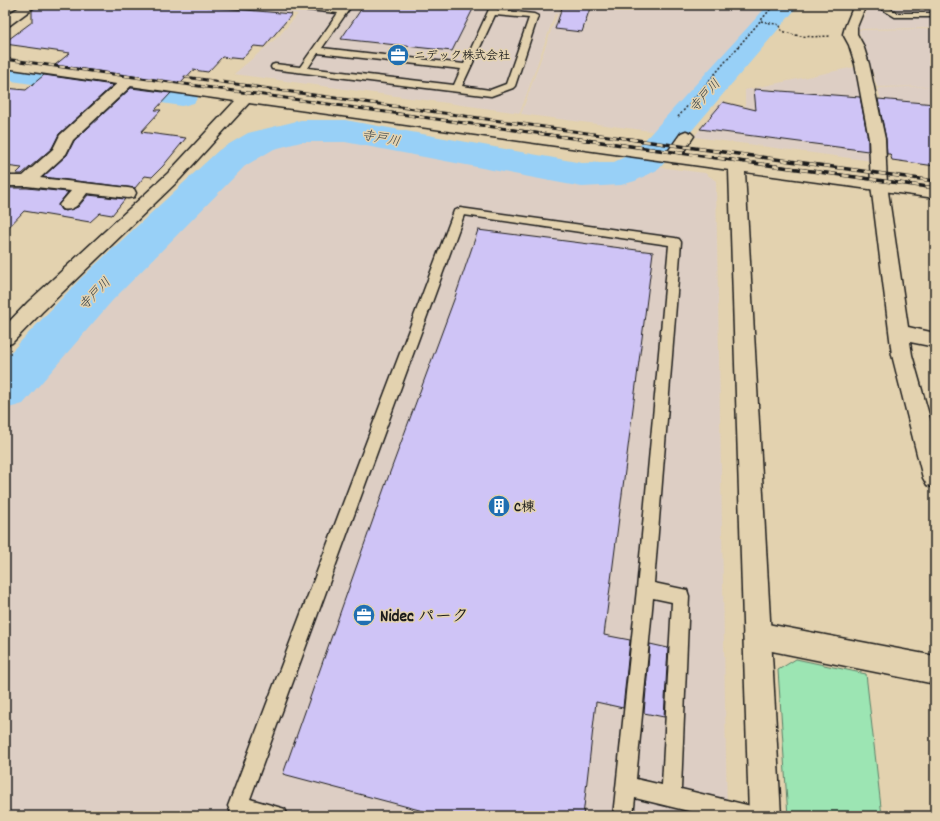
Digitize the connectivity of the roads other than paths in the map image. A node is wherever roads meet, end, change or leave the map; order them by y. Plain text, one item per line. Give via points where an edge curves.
1 (31, 5) edge
2 (278, 5) edge
3 (860, 5) edge
4 (879, 5) edge
5 (346, 8) edge
6 (494, 8) edge
7 (935, 15) edge
8 (5, 22) edge
9 (316, 50) junction
10 (5, 64) edge
11 (275, 67) dead end
12 (467, 67) junction
13 (302, 70) junction
14 (127, 82) junction
15 (457, 88) junction
16 (245, 98) junction
17 (686, 136) dead end
18 (666, 157) junction
19 (737, 166) junction
20 (5, 181) edge
21 (27, 181) junction
22 (879, 185) junction
23 (83, 188) junction
24 (128, 193) dead end
25 (935, 193) edge
26 (68, 205) dead end
27 (900, 333) junction
28 (5, 338) edge
29 (935, 340) edge
30 (935, 478) edge
31 (645, 589) junction
32 (757, 635) junction
33 (935, 670) edge
34 (626, 786) junction
35 (671, 797) junction
36 (236, 811) edge
37 (278, 816) edge
38 (623, 816) edge
39 (751, 816) edge
40 (765, 816) edge

1 - 8 street
2 - 5 lane
3 - 22 street via 850,34 856,45 870,95 877,140
4 - 7 lane via 895,16
5 - 9 lane
6 - 12 lane
6 - 15 lane via 534,16 510,86 491,93
9 - 12 lane
9 - 13 lane
10 - 14 street
11 - 13 lane
12 - 15 lane
13 - 15 lane
14 - 16 street
14 - 21 street via 66,138 60,151
16 - 18 street
16 - 28 street via 174,176
17 - 18 street
18 - 19 street
19 - 22 street
19 - 32 street
20 - 21 street
21 - 23 street
22 - 25 street
22 - 27 street
23 - 24 street
23 - 26 street
27 - 29 street
27 - 30 street via 902,355
31 - 34 lane
31 - 35 lane via 681,596
31 - 36 lane via 675,242 460,211
32 - 33 street
32 - 40 street
34 - 35 lane
34 - 38 lane
35 - 39 lane
36 - 37 lane

